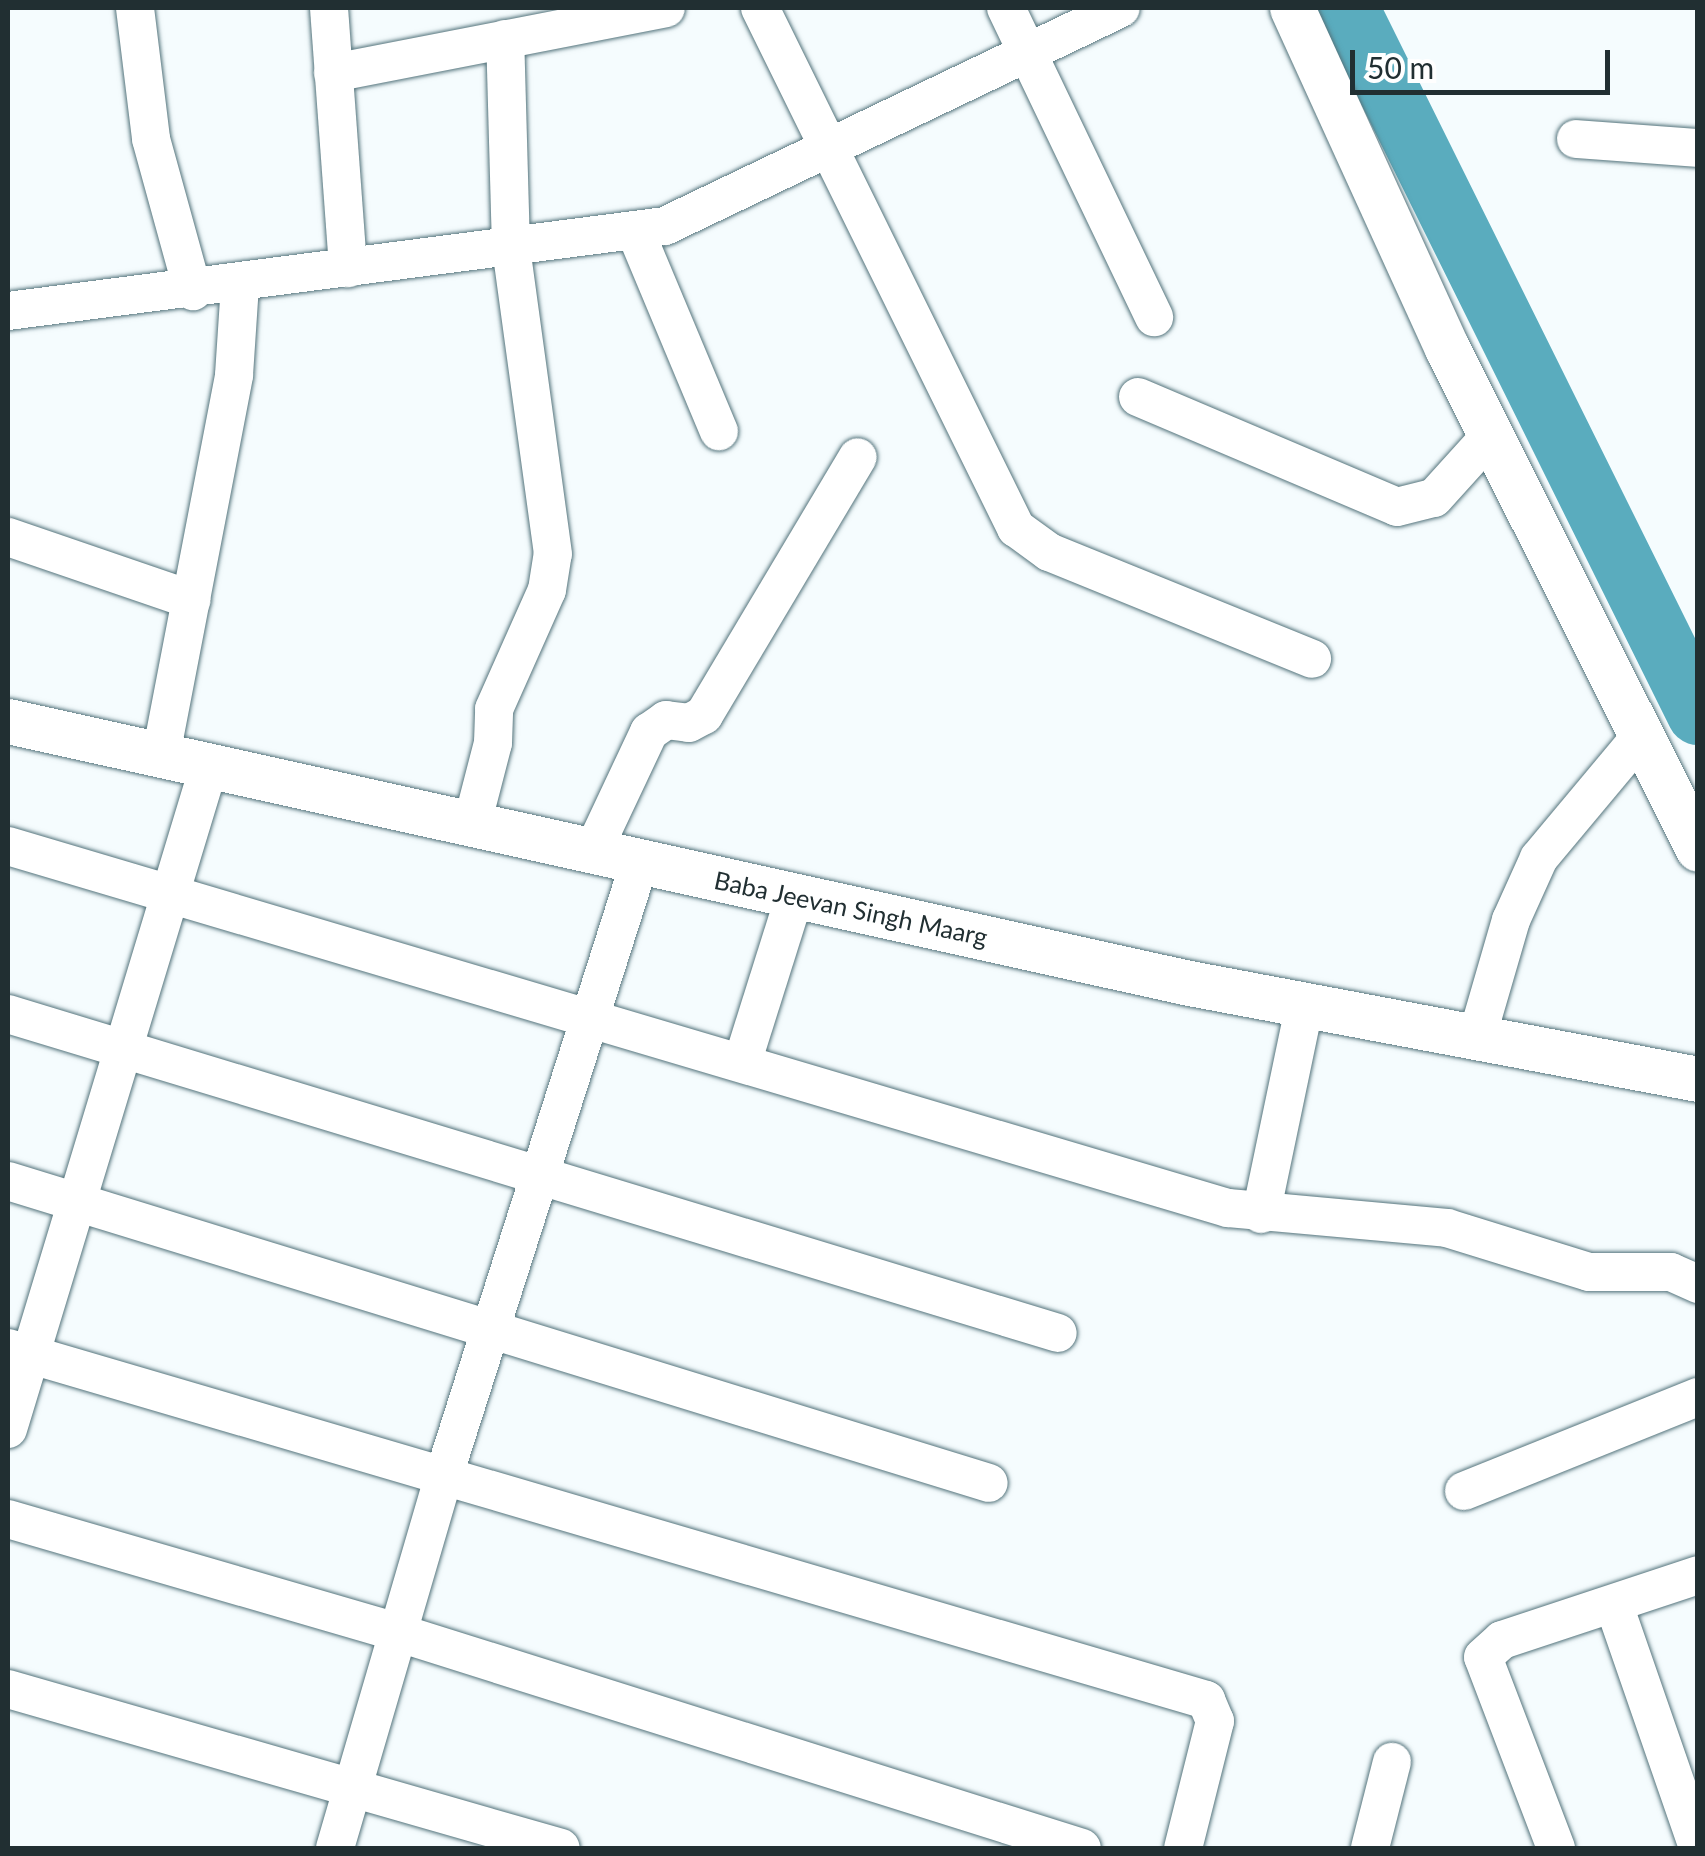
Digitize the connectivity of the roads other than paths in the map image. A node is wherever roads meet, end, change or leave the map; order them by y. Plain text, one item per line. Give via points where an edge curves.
1 (135, 8) edge
2 (329, 8) edge
3 (666, 8) edge
4 (760, 8) edge
5 (1006, 8) edge
6 (1121, 8) edge
7 (1292, 8) edge
8 (504, 39) junction
9 (1028, 52) junction
10 (333, 73) junction
11 (1576, 139) dead end
12 (826, 147) junction
13 (1698, 148) edge
14 (636, 233) junction
15 (511, 248) junction
16 (348, 268) junction
17 (240, 285) junction
18 (193, 291) junction
19 (8, 311) edge
20 (1154, 317) dead end
21 (1138, 396) dead end
22 (718, 431) dead end
23 (1491, 436) junction
24 (858, 458) dead end
25 (8, 537) edge
26 (192, 600) junction
27 (1312, 659) dead end
28 (8, 721) edge
29 (1642, 736) junction
30 (161, 755) junction
31 (209, 766) junction
32 (472, 824) junction
33 (8, 846) edge
34 (1698, 849) edge
35 (593, 851) junction
36 (640, 861) junction
37 (172, 893) junction
38 (795, 895) junction
39 (1305, 1004) junction
40 (8, 1014) edge
41 (590, 1019) junction
42 (1477, 1037) junction
43 (124, 1050) junction
44 (743, 1060) junction
45 (1698, 1079) edge
46 (540, 1172) junction
47 (8, 1181) edge
48 (76, 1202) junction
49 (1261, 1214) junction
50 (1698, 1284) edge
51 (490, 1331) junction
52 (1058, 1333) dead end
53 (18, 1351) edge
54 (1698, 1396) edge
55 (8, 1429) edge
56 (444, 1475) junction
57 (989, 1483) dead end
58 (1464, 1491) dead end
59 (8, 1519) edge
60 (1698, 1575) edge
61 (1614, 1605) junction
62 (396, 1632) junction
63 (8, 1689) edge
64 (1392, 1762) dead end
65 (352, 1787) junction
66 (1698, 1847) edge
67 (335, 1848) edge
68 (560, 1848) edge
69 (1082, 1848) edge
70 (1183, 1848) edge
71 (1370, 1848) edge
72 (1556, 1848) edge

1 - 18 street via 143,101
2 - 10 street
3 - 8 street
4 - 12 street
5 - 9 street
6 - 9 street
7 - 23 street
8 - 10 street
8 - 15 street
9 - 12 street
9 - 20 street
10 - 16 street
11 - 13 street
12 - 14 street via 690,216
12 - 27 street via 1016,528 1050,552
14 - 15 street
14 - 22 street
15 - 16 street
15 - 32 street via 553,554 546,590 494,710
16 - 17 street
17 - 18 street
17 - 26 street via 238,342
18 - 19 street
21 - 23 street via 1397,507 1434,498
23 - 29 street
24 - 35 street via 704,715 689,723 666,720 649,732
25 - 26 street
26 - 30 street
28 - 30 street, Baba Jeevan Singh Maarg
29 - 34 street
29 - 42 street via 1539,858 1511,920
30 - 31 street, Baba Jeevan Singh Maarg
31 - 32 street, Baba Jeevan Singh Maarg
31 - 37 street
32 - 35 street, Baba Jeevan Singh Maarg
33 - 37 street
35 - 36 street, Baba Jeevan Singh Maarg
36 - 38 street, Baba Jeevan Singh Maarg
36 - 41 street
37 - 41 street
37 - 43 street
38 - 39 street, Baba Jeevan Singh Maarg
38 - 44 street
39 - 42 street, Baba Jeevan Singh Maarg
39 - 49 street
40 - 43 street
41 - 44 street
41 - 46 street
42 - 45 street, Baba Jeevan Singh Maarg
43 - 46 street
43 - 48 street
44 - 49 street via 1177,1195
46 - 51 street
46 - 52 street
47 - 48 street
48 - 51 street
48 - 53 street
49 - 50 street via 1447,1228 1589,1272 1671,1272
51 - 56 street
51 - 57 street
53 - 55 street
53 - 56 street
54 - 58 street
56 - 62 street
56 - 70 street via 1206,1700 1215,1721
59 - 62 street
60 - 61 street
61 - 66 street
61 - 72 street via 1502,1640 1484,1657
62 - 65 street
62 - 69 street
63 - 65 street
64 - 71 street
65 - 67 street
65 - 68 street

